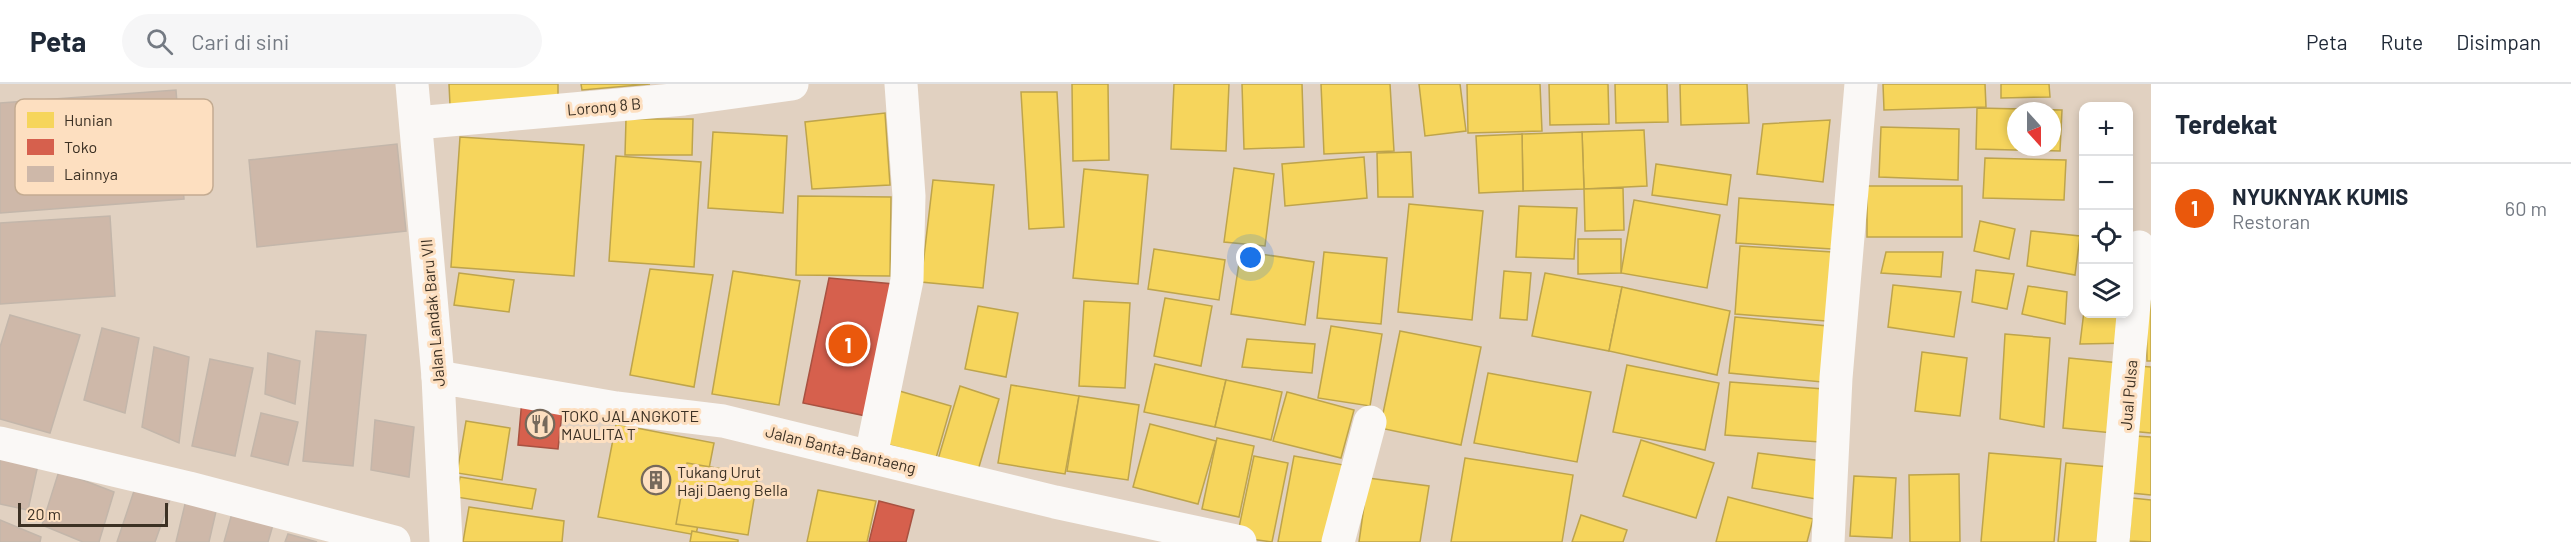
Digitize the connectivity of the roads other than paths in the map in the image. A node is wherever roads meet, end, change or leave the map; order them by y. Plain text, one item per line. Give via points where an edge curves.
1 (412, 84) edge
2 (792, 84) edge
3 (901, 84) edge
4 (1861, 84) edge
5 (684, 91) edge
6 (416, 123) junction
7 (2139, 247) dead end
8 (438, 377) junction
9 (1370, 422) dead end
10 (0, 442) edge
11 (871, 456) junction
12 (394, 542) edge
13 (446, 542) edge
14 (1240, 542) edge
15 (1338, 542) edge
16 (1828, 542) edge
17 (2114, 542) edge

1 - 6 street, Jalan Landak Baru VII
2 - 5 street, Lorong 8 B
3 - 11 street via 909,196 907,280
4 - 16 street via 1836,378
5 - 6 street, Lorong 8 B
6 - 8 street, Jalan Landak Baru VII
7 - 17 street, Jual Pulsa
8 - 11 street, Jalan Banta-Bantaeng via 616,408 723,421
8 - 13 street, Jalan Landak Baru VII
9 - 15 street
10 - 12 street
11 - 14 street, Jalan Banta-Bantaeng via 1055,502

